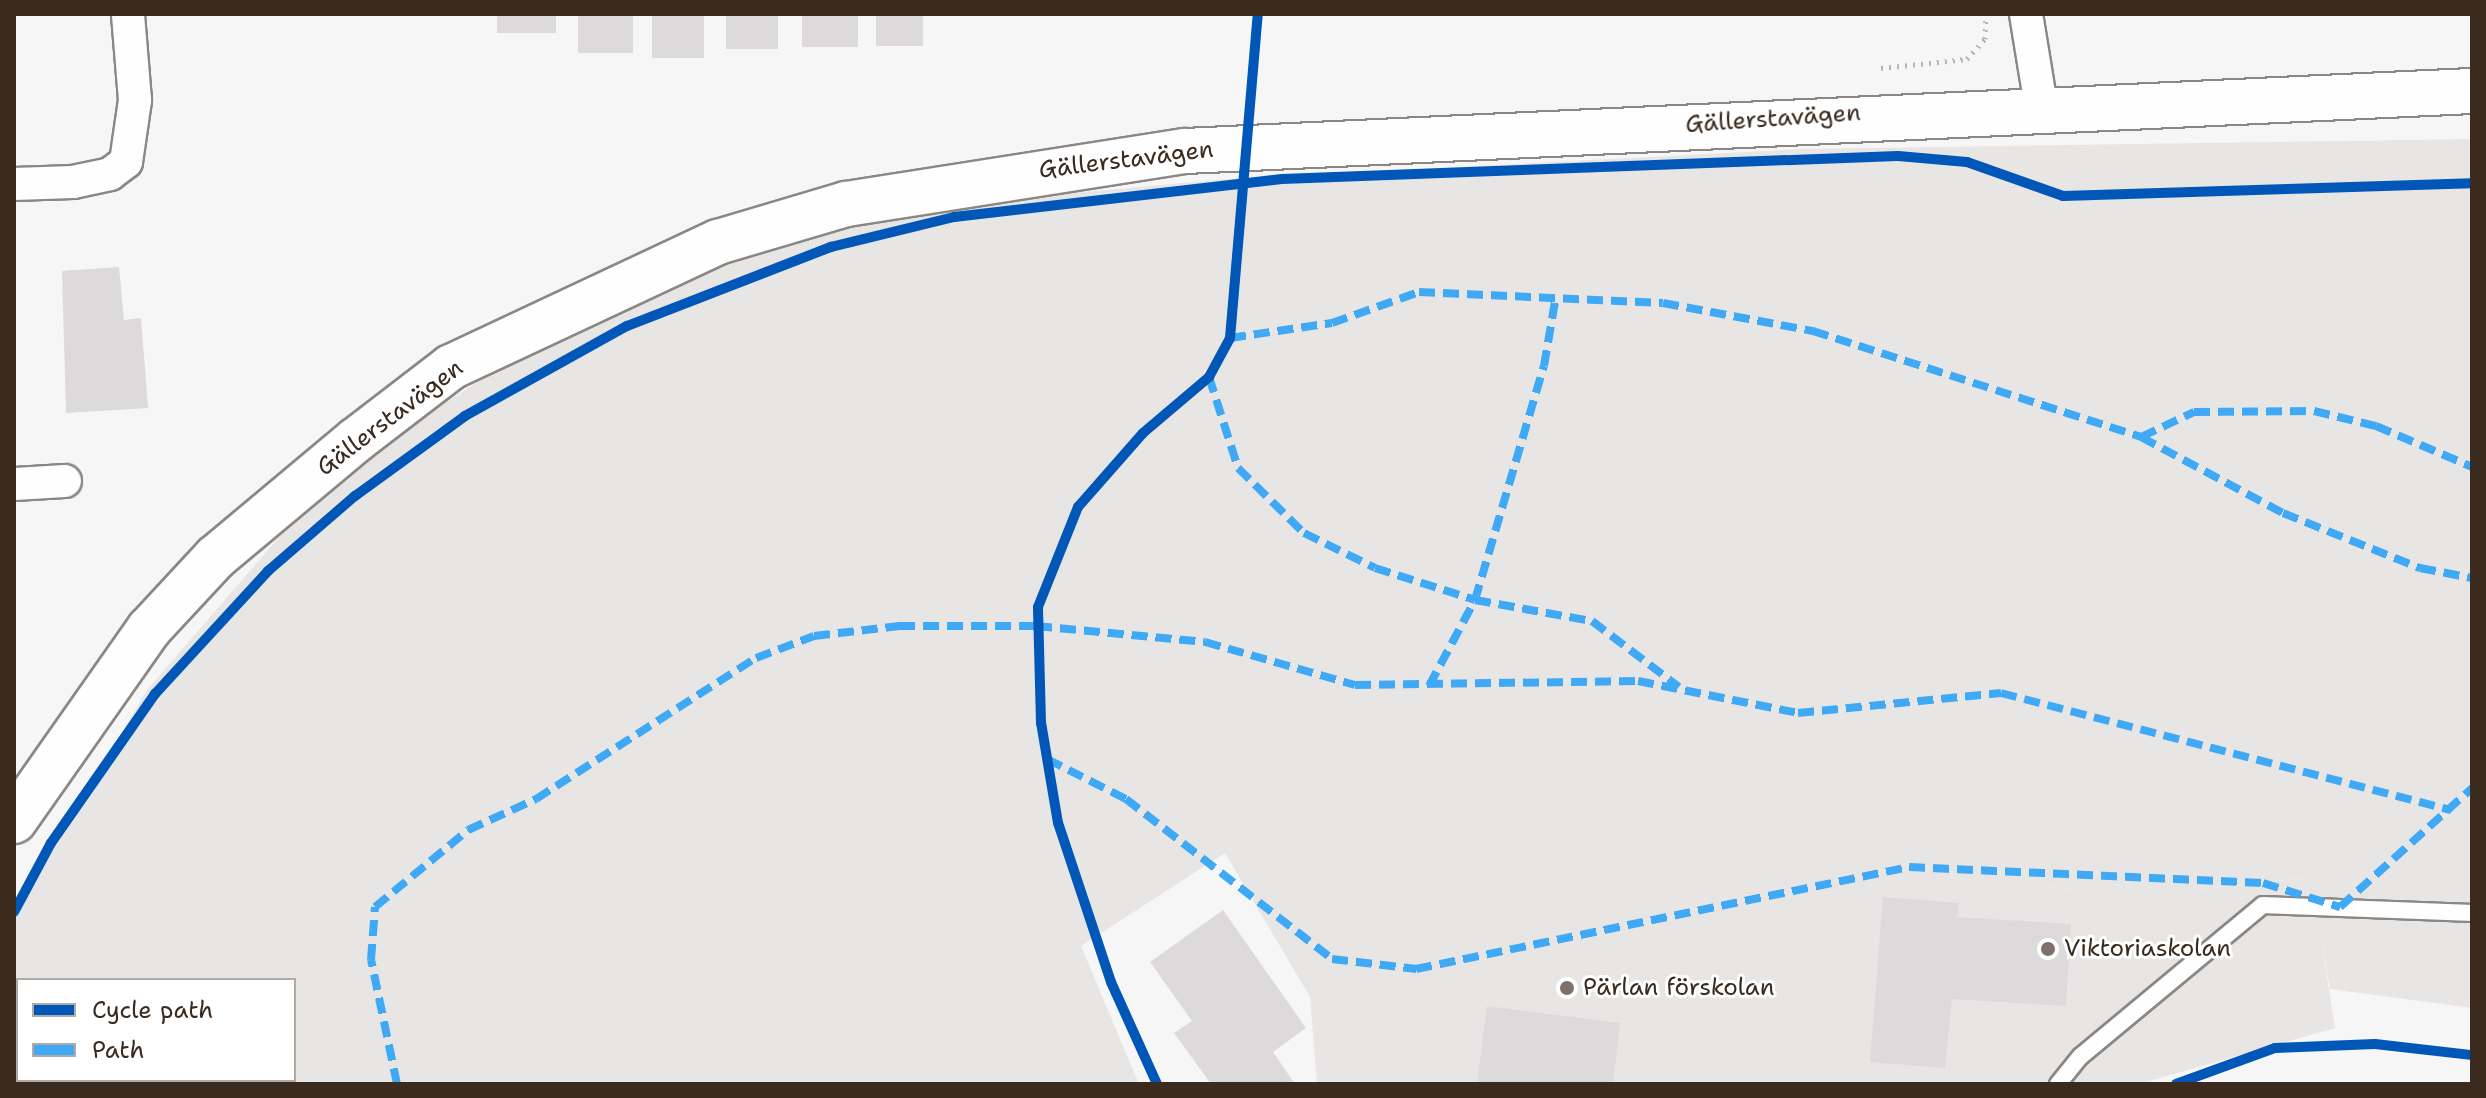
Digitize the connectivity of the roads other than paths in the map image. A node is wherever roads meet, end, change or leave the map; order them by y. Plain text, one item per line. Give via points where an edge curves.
1 (128, 14) edge
2 (2026, 14) edge
3 (2472, 91) edge
4 (2041, 106) junction
5 (14, 184) edge
6 (65, 481) dead end
7 (14, 484) edge
8 (14, 821) edge
9 (2472, 913) edge
10 (2058, 1084) edge

1 - 5 street via 135,100 126,162 110,174 73,182
2 - 4 street
3 - 4 street, Gällerstavägen
4 - 8 street, Gällerstavägen via 1185,151 846,204 718,242 451,367 356,440 216,557 149,629
6 - 7 street
9 - 10 lane via 2263,905 2081,1056

